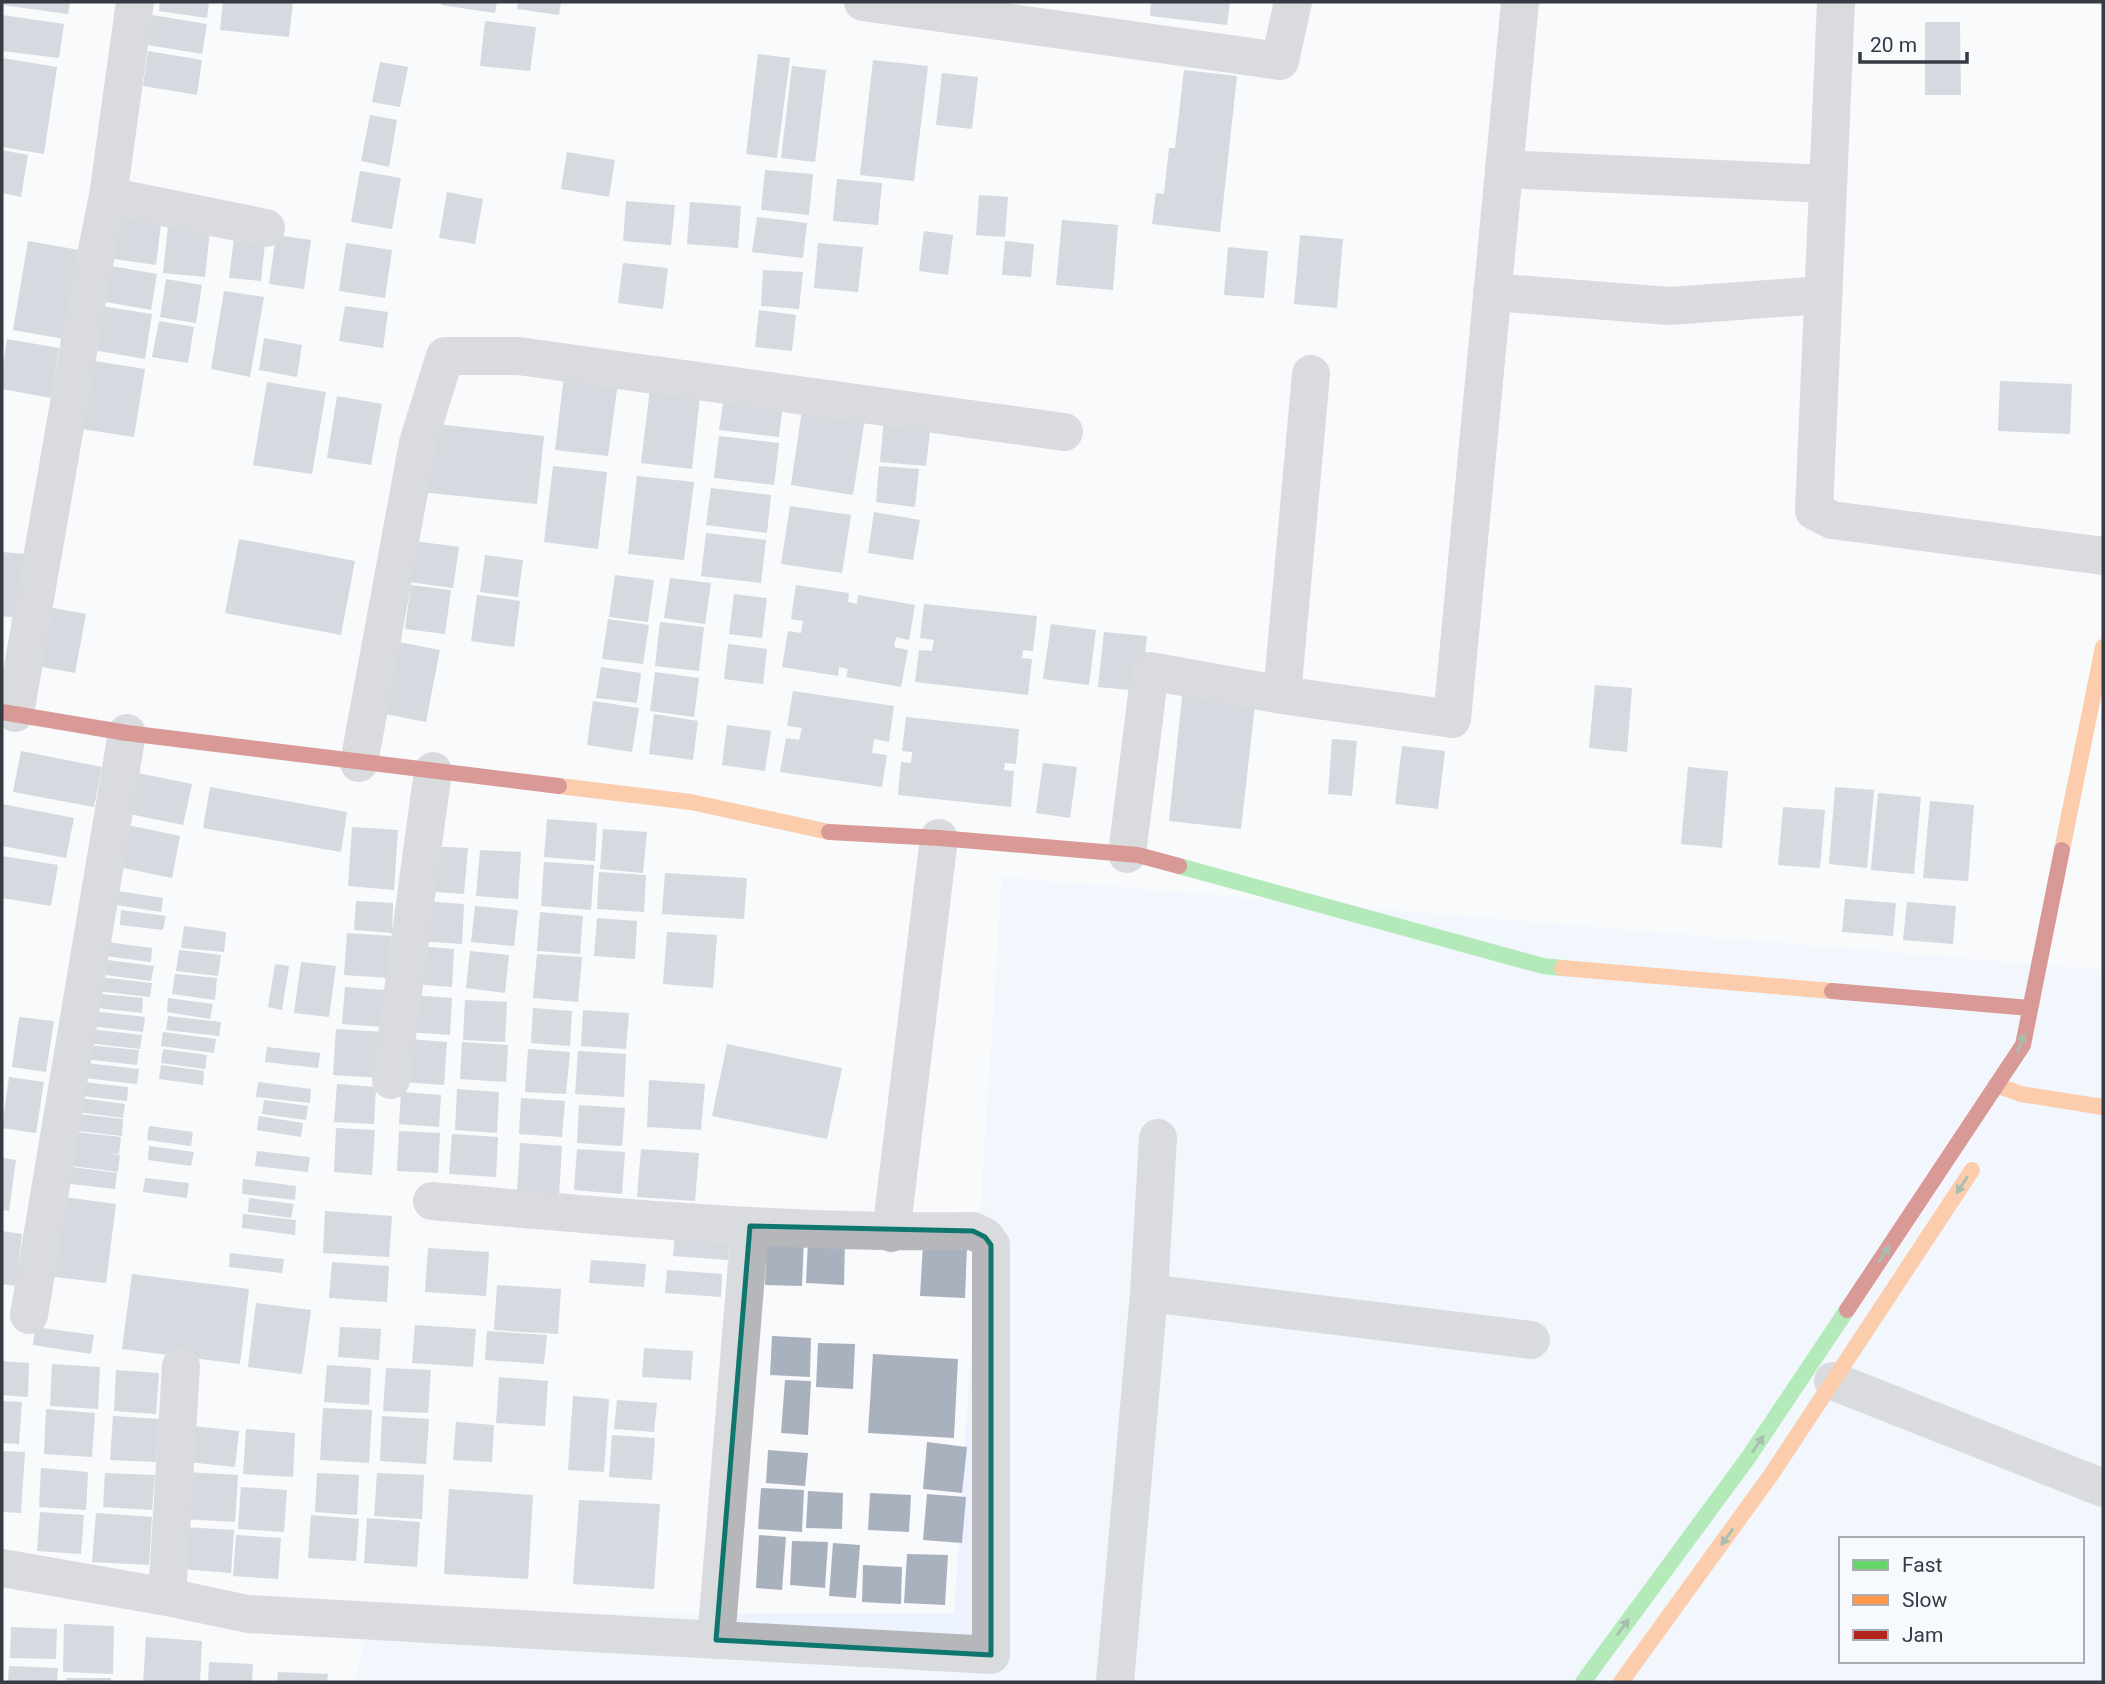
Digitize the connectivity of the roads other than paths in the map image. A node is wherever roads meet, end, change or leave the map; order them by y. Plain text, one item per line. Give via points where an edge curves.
1 (135, 2) edge
2 (863, 2) edge
3 (1293, 2) edge
4 (1520, 2) edge
5 (1836, 2) edge
6 (1504, 169) junction
7 (1828, 184) junction
8 (108, 196) junction
9 (266, 228) dead end
10 (1492, 292) junction
11 (1823, 295) junction
12 (1311, 374) dead end
13 (1064, 432) dead end
14 (2103, 556) edge
15 (2103, 647) edge
16 (1282, 695) junction
17 (8, 712) edge
18 (127, 733) junction
19 (359, 762) junction
20 (433, 771) junction
21 (939, 838) junction
22 (1127, 854) junction
23 (2030, 1008) junction
24 (2033, 1076) dead end
25 (391, 1080) dead end
26 (1996, 1085) junction
27 (2018, 1100) junction
28 (2103, 1107) edge
29 (1158, 1138) dead end
30 (1984, 1152) dead end
31 (432, 1201) dead end
32 (750, 1226) junction
33 (891, 1233) junction
34 (1149, 1293) junction
35 (29, 1315) dead end
36 (1531, 1339) dead end
37 (181, 1366) dead end
38 (1833, 1381) junction
39 (2103, 1488) edge
40 (2, 1568) edge
41 (167, 1597) junction
42 (716, 1640) junction
43 (1115, 1682) edge
44 (1583, 1682) edge
45 (1621, 1682) edge

1 - 8 street
2 - 3 street via 1280,61
4 - 6 street
5 - 7 street
6 - 7 street
6 - 10 street
7 - 11 street
8 - 9 street
8 - 17 street
10 - 11 street via 1669,306
10 - 16 street via 1452,719
11 - 14 street via 1814,511 1832,520
12 - 16 street
13 - 19 street via 518,356 445,356 418,443
15 - 23 street
16 - 22 street via 1150,671
17 - 18 street
18 - 19 street
18 - 35 street
19 - 20 street
20 - 21 street via 691,802 825,832
20 - 25 street
21 - 22 street
21 - 33 street
22 - 23 street via 1543,966
26 -> 23 street via 2022,1045
24 - 27 street
26 - 27 street
44 -> 26 street via 1748,1458
27 - 28 street
29 - 34 street
30 -> 38 street
31 - 32 street
32 - 33 street
32 - 42 street
33 - 42 street via 973,1231 992,1245 991,1655
34 - 36 street
34 - 43 street
37 - 41 street
38 - 39 street
38 -> 45 street
40 - 41 street
41 - 42 street via 248,1614

